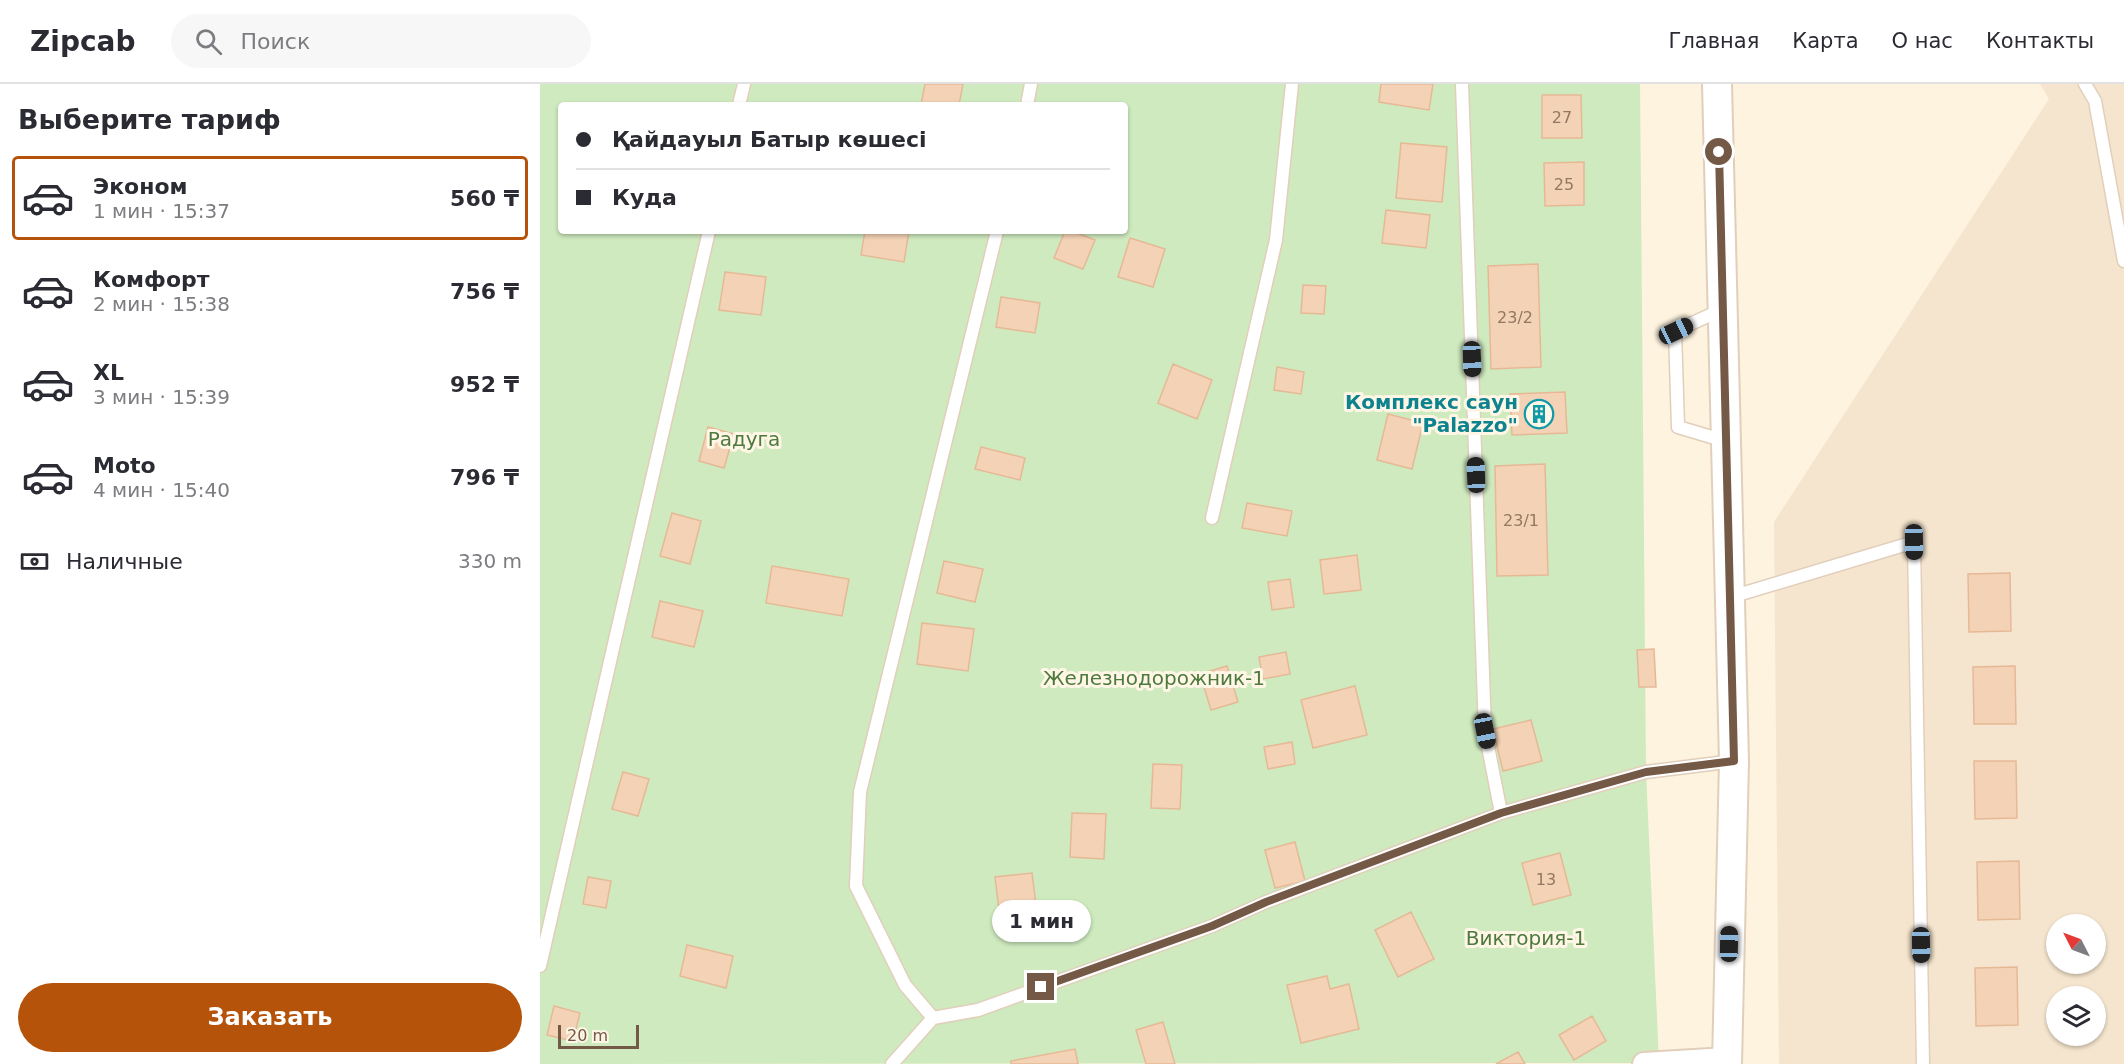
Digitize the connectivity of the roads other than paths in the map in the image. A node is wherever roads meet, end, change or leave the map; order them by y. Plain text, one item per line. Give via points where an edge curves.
1 (744, 84) edge
2 (1031, 84) edge
3 (1292, 84) edge
4 (1462, 84) edge
5 (1718, 84) edge
6 (2085, 84) edge
7 (740, 102) edge
8 (1028, 102) edge
9 (709, 234) edge
10 (996, 234) edge
11 (2124, 261) edge
12 (1723, 309) junction
13 (1726, 441) junction
14 (1212, 518) dead end
15 (1731, 597) junction
16 (1734, 761) junction
17 (1501, 813) junction
18 (540, 966) edge
19 (933, 1018) junction
20 (1727, 1062) edge
21 (892, 1064) edge
22 (1644, 1064) edge
23 (1923, 1064) edge

1 - 7 lane
2 - 8 lane
3 - 14 lane via 1276,240
4 - 17 lane via 1485,731
5 - 12 street
6 - 11 lane via 2095,101
9 - 18 lane
10 - 19 lane via 860,792 856,886 905,985
12 - 13 street
12 - 13 lane via 1676,331 1676,367 1678,427
13 - 15 street
15 - 16 street
15 - 23 lane via 1914,542
16 - 17 lane via 1646,772
16 - 20 street
17 - 19 lane via 1212,926 978,1010
19 - 21 lane
20 - 22 street

